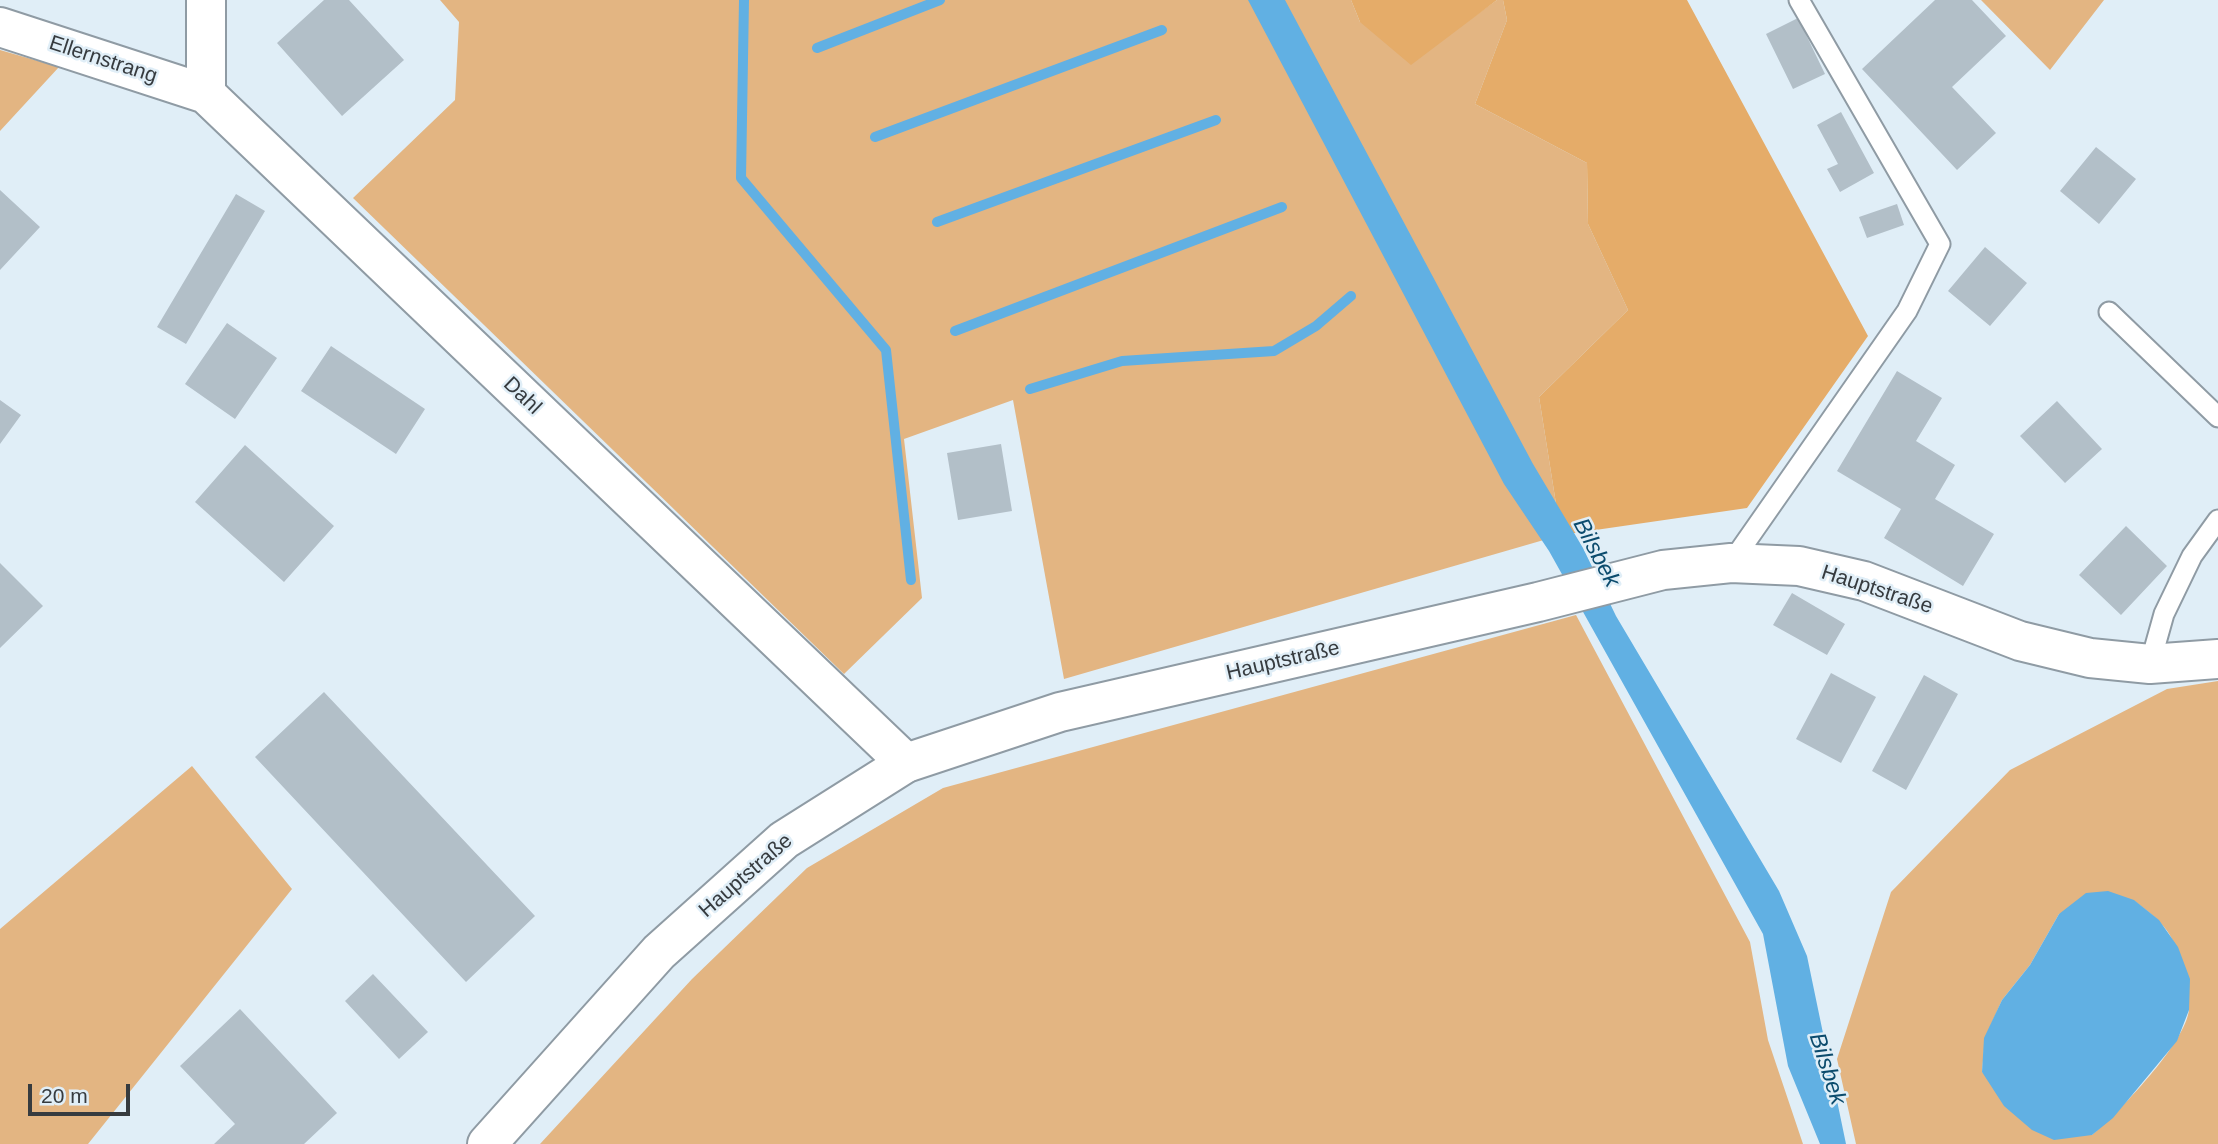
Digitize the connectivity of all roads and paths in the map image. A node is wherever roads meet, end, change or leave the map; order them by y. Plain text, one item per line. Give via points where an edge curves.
1 (205, 0) edge
2 (1799, 0) edge
3 (0, 27) edge
4 (206, 94) junction
5 (2109, 312) dead end
6 (2218, 417) edge
7 (2218, 520) edge
8 (1731, 563) junction
9 (2218, 659) edge
10 (2150, 664) junction
11 (906, 763) junction
12 (487, 1144) edge

1 - 4 main road
2 - 8 lane via 1940,244 1907,311
3 - 4 main road, Ellernstrang
4 - 11 main road, Dahl
5 - 6 lane
7 - 10 lane via 2192,556 2164,614
8 - 10 main road, Hauptstraße via 1798,566 1864,582 2020,641 2090,658
8 - 11 main road, Hauptstraße via 1663,570 1060,712
9 - 10 main road, Hauptstraße
11 - 12 main road, Hauptstraße via 784,840 659,952

